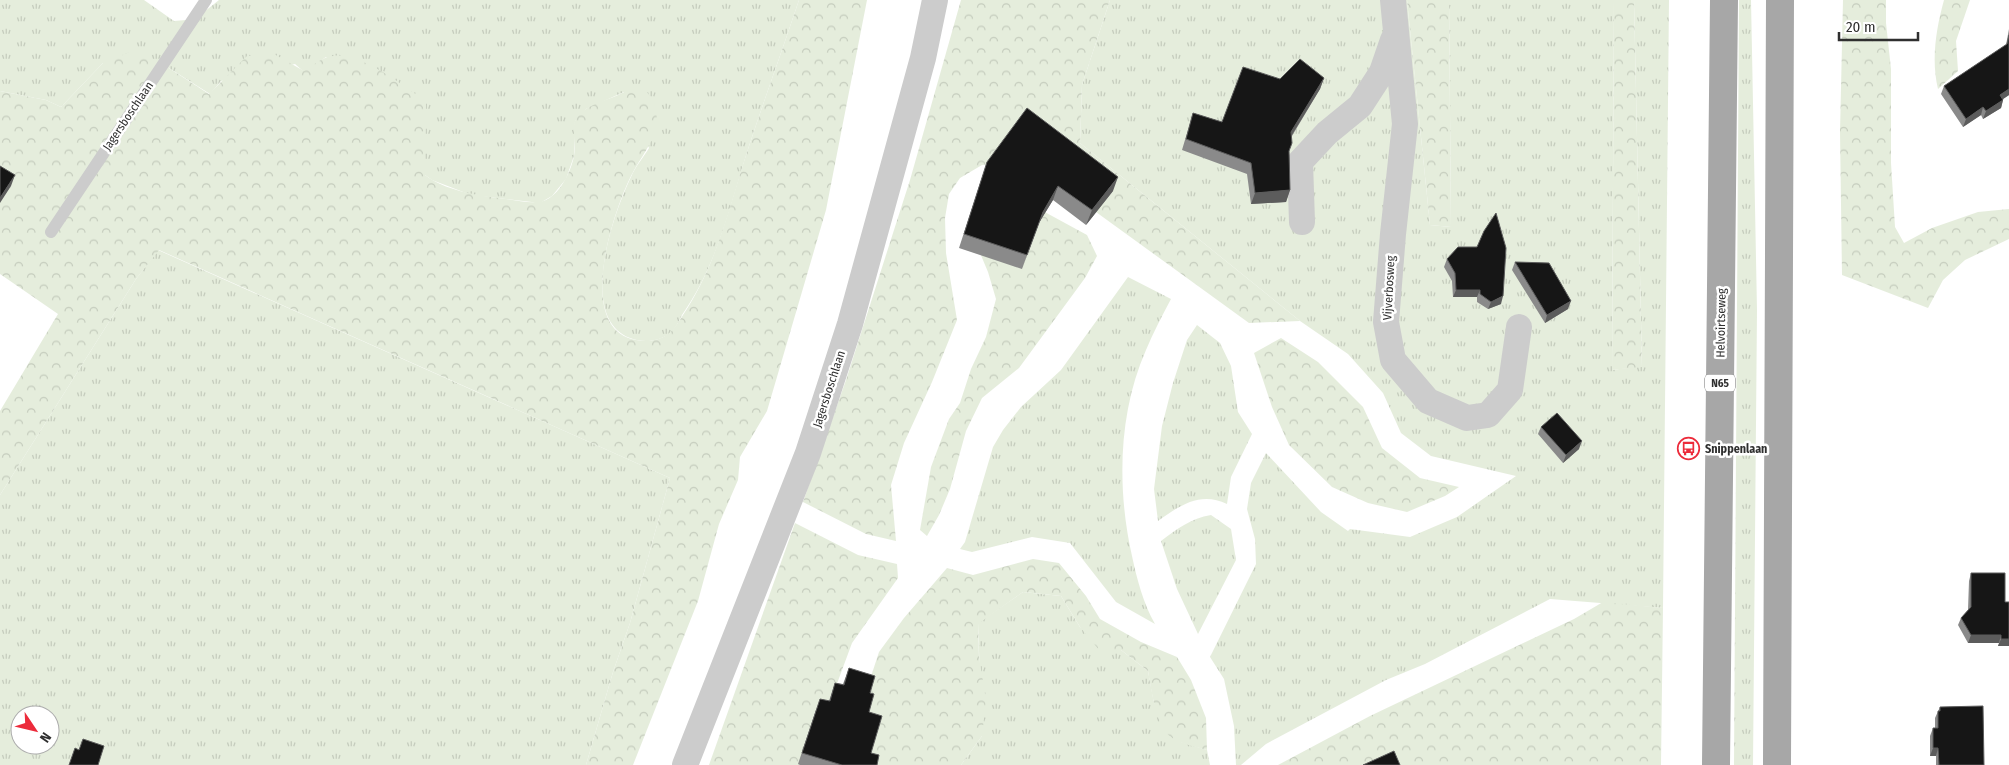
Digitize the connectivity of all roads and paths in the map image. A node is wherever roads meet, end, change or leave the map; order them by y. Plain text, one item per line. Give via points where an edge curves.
1 (206, 0) edge
2 (935, 0) edge
3 (1393, 0) edge
4 (1724, 0) edge
5 (1780, 0) edge
6 (1395, 32) junction
7 (1302, 222) dead end
8 (51, 232) dead end
9 (1519, 327) dead end
10 (685, 765) edge
11 (1716, 765) edge
12 (1777, 765) edge

1 - 8 lane, Jagersboschlaan
2 - 10 street, Jagersboschlaan via 923,58 853,314 808,453
3 - 6 street, Vijverbosweg
4 - 11 main road, Helvoirtseweg / N65
5 - 12 main road
6 - 7 street, Vijverbosweg via 1382,72 1360,106 1327,133 1300,162
6 - 9 street, Vijverbosweg via 1405,124 1386,322 1393,360 1428,401 1467,418 1488,415 1510,390

